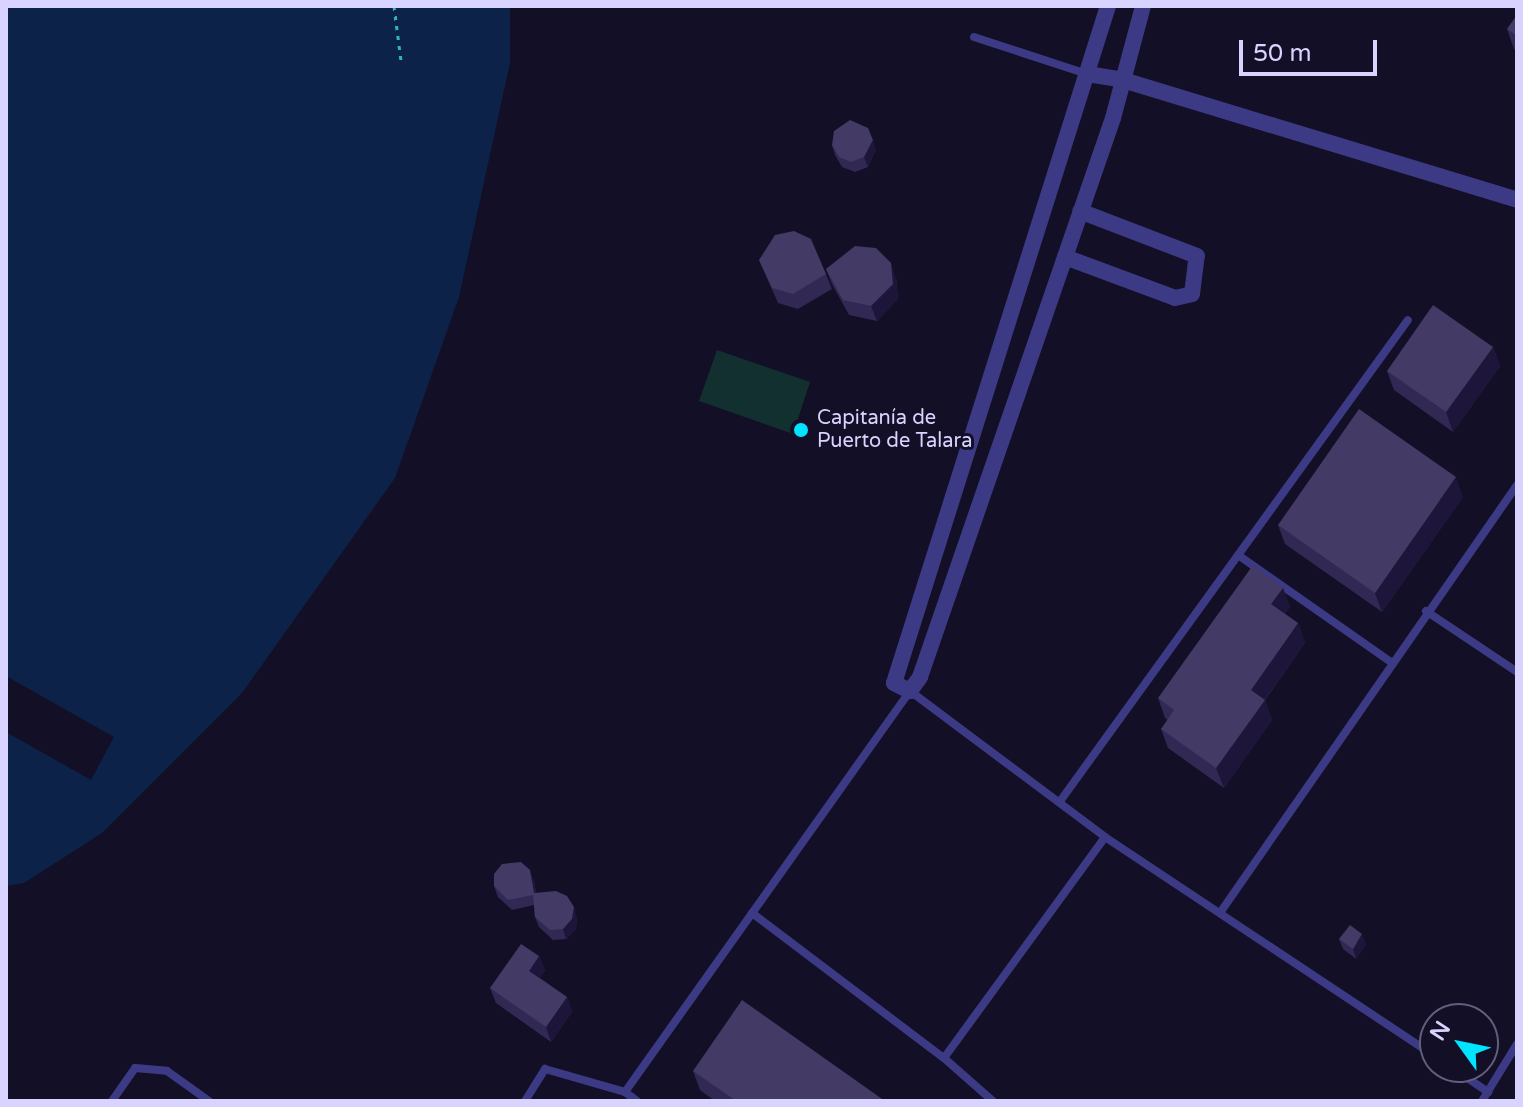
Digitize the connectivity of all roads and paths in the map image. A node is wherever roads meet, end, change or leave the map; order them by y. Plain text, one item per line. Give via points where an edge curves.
1 (394, 6) edge
2 (1108, 6) edge
3 (1143, 6) edge
4 (974, 37) dead end
5 (401, 61) dead end
6 (1087, 74) junction
7 (1123, 80) junction
8 (1517, 200) edge
9 (1080, 211) junction
10 (1065, 257) junction
11 (1408, 320) dead end
12 (1517, 485) edge
13 (1238, 555) junction
14 (1426, 611) junction
15 (1391, 662) junction
16 (1517, 672) edge
17 (910, 691) junction
18 (1061, 800) junction
19 (1105, 837) junction
20 (1222, 910) junction
21 (752, 913) junction
22 (1517, 1044) edge
23 (1419, 1045) edge
24 (944, 1058) junction
25 (1475, 1083) edge
26 (625, 1092) junction
27 (1488, 1092) junction
28 (112, 1101) edge
29 (209, 1101) edge
30 (525, 1101) edge
31 (637, 1101) edge
32 (993, 1101) edge
33 (1482, 1101) edge

1 - 5 path
2 - 6 street
3 - 7 street
4 - 6 lane
6 - 7 street
6 - 17 street via 894,683
7 - 8 street
7 - 9 street
9 - 10 street
9 - 10 street via 1197,256 1192,294 1175,298
10 - 17 street via 920,677
11 - 13 lane
12 - 14 lane
13 - 15 lane
13 - 18 lane
14 - 15 lane
14 - 16 lane
15 - 20 lane
17 - 18 lane
17 - 21 lane
18 - 19 lane
19 - 20 lane
19 - 24 lane
20 - 23 lane
21 - 24 lane
21 - 26 lane
22 - 27 lane
24 - 32 lane
25 - 27 lane
26 - 30 lane via 545,1069
26 - 31 lane
27 - 33 lane
28 - 29 lane via 135,1068 167,1071

